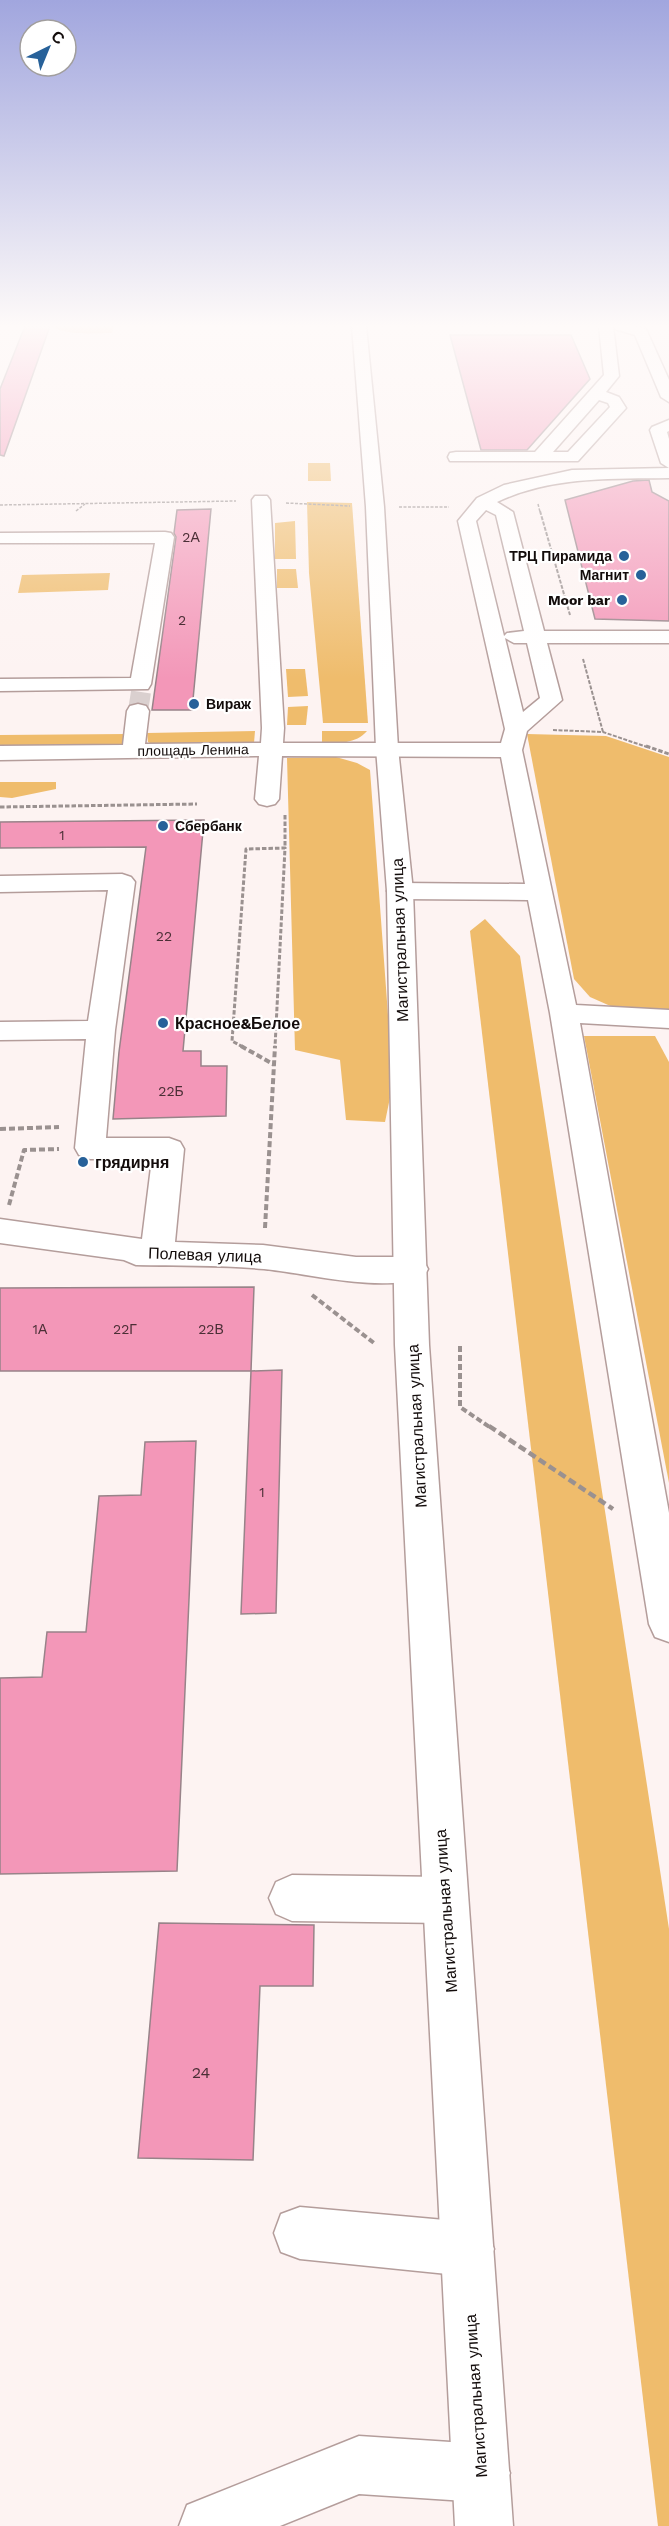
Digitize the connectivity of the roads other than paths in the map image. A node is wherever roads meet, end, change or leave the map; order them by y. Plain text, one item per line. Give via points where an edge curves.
1 (369, 444) edge
2 (551, 444) edge
3 (584, 444) edge
4 (663, 444) edge
5 (456, 457) dead end
6 (540, 457) junction
7 (669, 463) edge
8 (669, 473) edge
9 (261, 500) dead end
10 (483, 502) junction
11 (0, 538) edge
12 (535, 636) junction
13 (669, 637) edge
14 (495, 638) junction
15 (0, 685) edge
16 (140, 696) junction
17 (514, 739) junction
18 (387, 748) junction
19 (272, 750) junction
20 (134, 751) junction
21 (0, 753) edge
22 (267, 799) dead end
23 (0, 884) edge
24 (400, 891) junction
25 (540, 892) junction
26 (564, 1013) junction
27 (669, 1019) edge
28 (101, 1030) junction
29 (0, 1031) edge
30 (0, 1239) edge
31 (157, 1253) junction
32 (411, 1269) junction
33 (665, 1582) edge
34 (669, 1624) edge
35 (292, 1898) dead end
36 (445, 1900) junction
37 (300, 2233) dead end
38 (467, 2249) junction
39 (482, 2500) edge
40 (208, 2526) edge

1 - 18 main road, Магистральная улица
2 - 6 main road
3 - 6 main road via 572,457
4 - 7 main road
5 - 6 main road
8 - 10 main road via 572,475 510,489
9 - 19 main road
10 - 12 main road via 504,512
10 - 14 main road via 467,522
11 - 16 main road via 165,537
12 - 13 main road
12 - 14 main road
12 - 17 main road via 551,700
14 - 17 main road
15 - 16 main road
16 - 20 main road
17 - 18 main road, площадь Ленина
17 - 25 main road
18 - 19 main road, площадь Ленина
18 - 24 main road, Магистральная улица
19 - 20 main road, площадь Ленина
19 - 22 main road
20 - 21 main road, площадь Ленина
23 - 28 main road via 122,882
24 - 25 main road
24 - 32 main road, Магистральная улица
25 - 26 main road
26 - 27 main road
26 - 33 main road
28 - 29 main road
28 - 31 main road via 91,1137 169,1149
30 - 31 main road, Полевая улица via 18,1251
31 - 32 main road, Полевая улица via 263,1257 356,1269
32 - 36 main road, Магистральная улица via 412,1345
33 - 34 main road
35 - 36 main road
36 - 38 main road, Магистральная улица
37 - 38 main road
38 - 39 main road, Магистральная улица
39 - 40 main road via 359,2465

